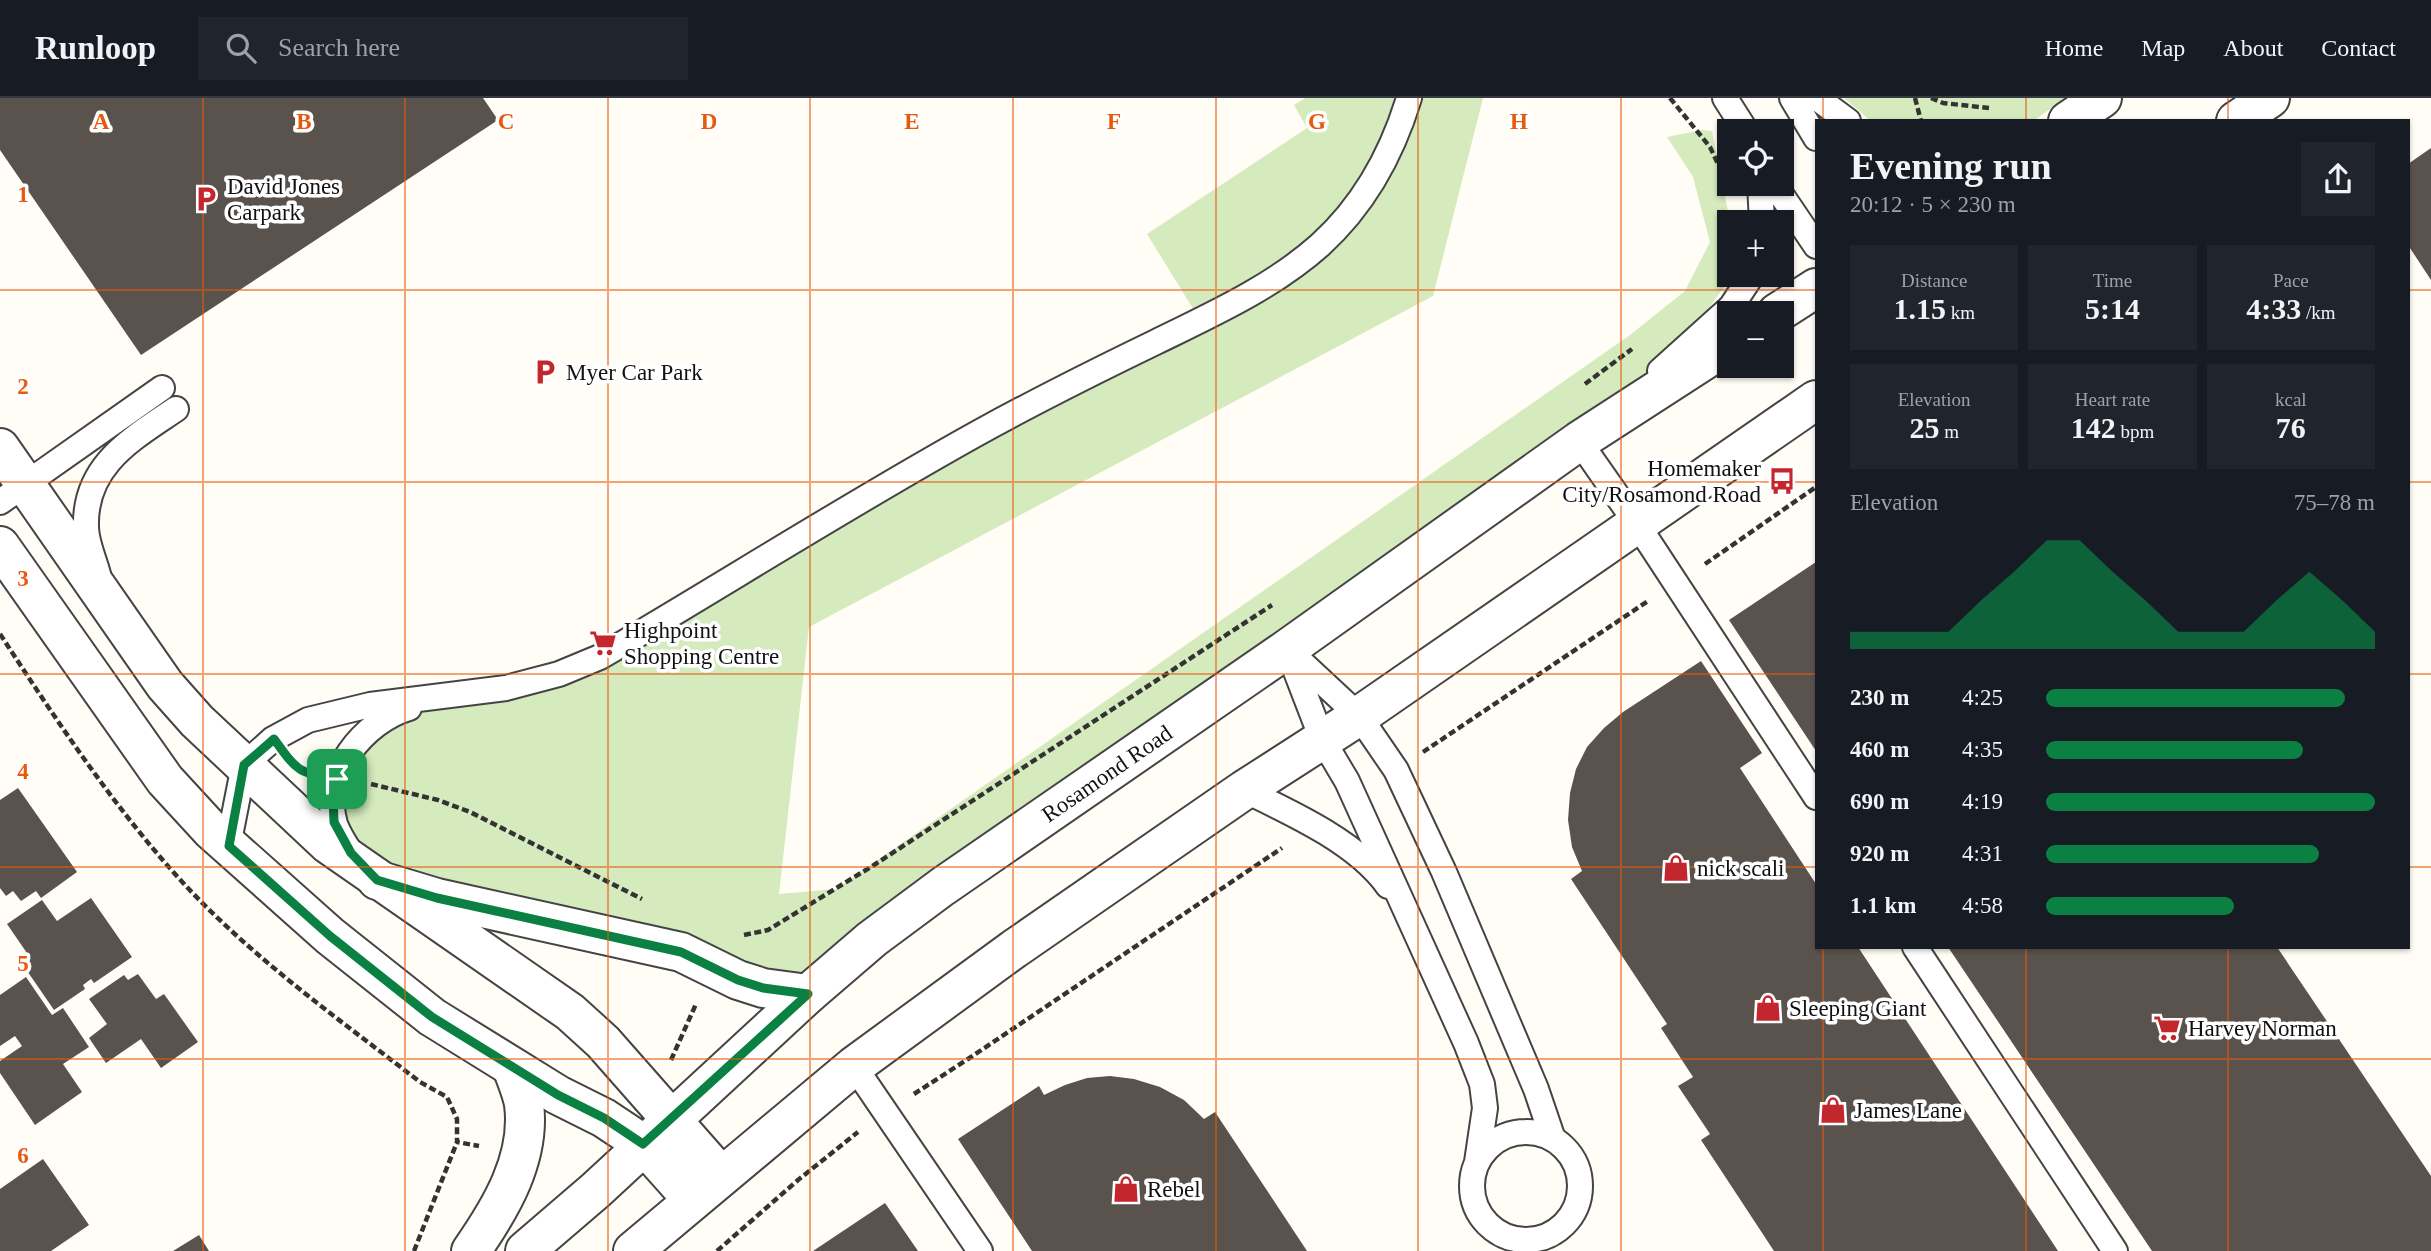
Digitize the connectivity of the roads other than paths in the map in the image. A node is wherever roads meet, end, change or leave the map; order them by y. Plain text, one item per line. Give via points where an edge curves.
1 (1409, 98) edge
2 (1725, 98) edge
3 (1792, 98) edge
4 (1817, 98) edge
5 (2102, 98) edge
6 (2270, 98) edge
7 (1738, 119) edge
8 (1845, 119) edge
9 (2071, 119) edge
10 (2239, 119) edge
11 (1815, 136) edge
12 (1782, 196) edge
13 (1815, 245) edge
14 (1746, 287) edge
15 (1815, 289) edge
16 (1794, 302) edge
17 (1717, 352) edge
18 (162, 388) dead end
19 (1815, 401) edge
20 (176, 409) dead end
21 (1579, 440) junction
22 (0, 448) edge
23 (12, 493) edge
24 (1637, 524) junction
25 (0, 546) edge
26 (109, 604) junction
27 (1287, 649) junction
28 (450, 697) junction
29 (1359, 716) junction
30 (1322, 739) junction
31 (244, 765) junction
32 (1244, 790) junction
33 (1815, 795) edge
34 (229, 846) junction
35 (377, 880) junction
36 (1410, 918) junction
37 (1916, 949) edge
38 (808, 994) junction
39 (854, 1066) junction
40 (512, 1067) junction
41 (657, 1132) junction
42 (1553, 1139) junction
43 (1477, 1162) junction
44 (707, 1188) junction
45 (471, 1251) edge
46 (525, 1251) edge
47 (633, 1251) edge
48 (980, 1251) edge
49 (2116, 1251) edge

1 - 28 lane via 1377,177 1320,245 1269,283 977,433 600,657 559,674
2 - 7 lane
3 - 11 lane
4 - 8 lane
5 - 9 street
6 - 10 street
12 - 13 lane
14 - 21 lane via 1718,320
15 - 16 street
17 - 21 street, Rosamond Road
18 - 23 lane
19 - 24 street
20 - 26 lane via 124,444 90,490 86,529
21 - 24 lane
21 - 27 street, Rosamond Road
22 - 23 street
23 - 26 street
24 - 29 street
24 - 33 lane
25 - 34 street via 165,780
26 - 31 street via 165,685
27 - 29 lane
27 - 30 lane
27 - 38 street, Rosamond Road via 942,887
28 - 31 lane via 370,705 308,720 274,739
28 - 35 lane via 401,710 376,724 354,745 340,768 333,796 334,822 351,853
29 - 30 street
29 - 42 lane via 1396,770 1444,872
30 - 32 street
30 - 36 lane via 1347,781
31 - 34 lane
31 - 35 street via 328,844
32 - 36 lane via 1297,815 1354,852 1378,872
32 - 39 street
34 - 40 street via 388,984
35 - 38 street via 437,898 681,952 738,980
35 - 41 street via 570,1012 603,1042
36 - 43 lane via 1482,1084 1485,1108
37 - 49 lane
38 - 41 street, Rosamond Road
39 - 44 street
39 - 48 lane
40 - 41 street via 604,1118
40 - 45 street via 523,1102 521,1154 508,1192
41 - 44 street
41 - 46 street, Rosamond Road
42 - 43 lane via 1539,1133 1510,1134 1496,1140
42 - 43 lane via 1573,1158 1581,1193 1576,1211 1549,1237 1513,1239 1483,1220 1471,1188
44 - 47 street

